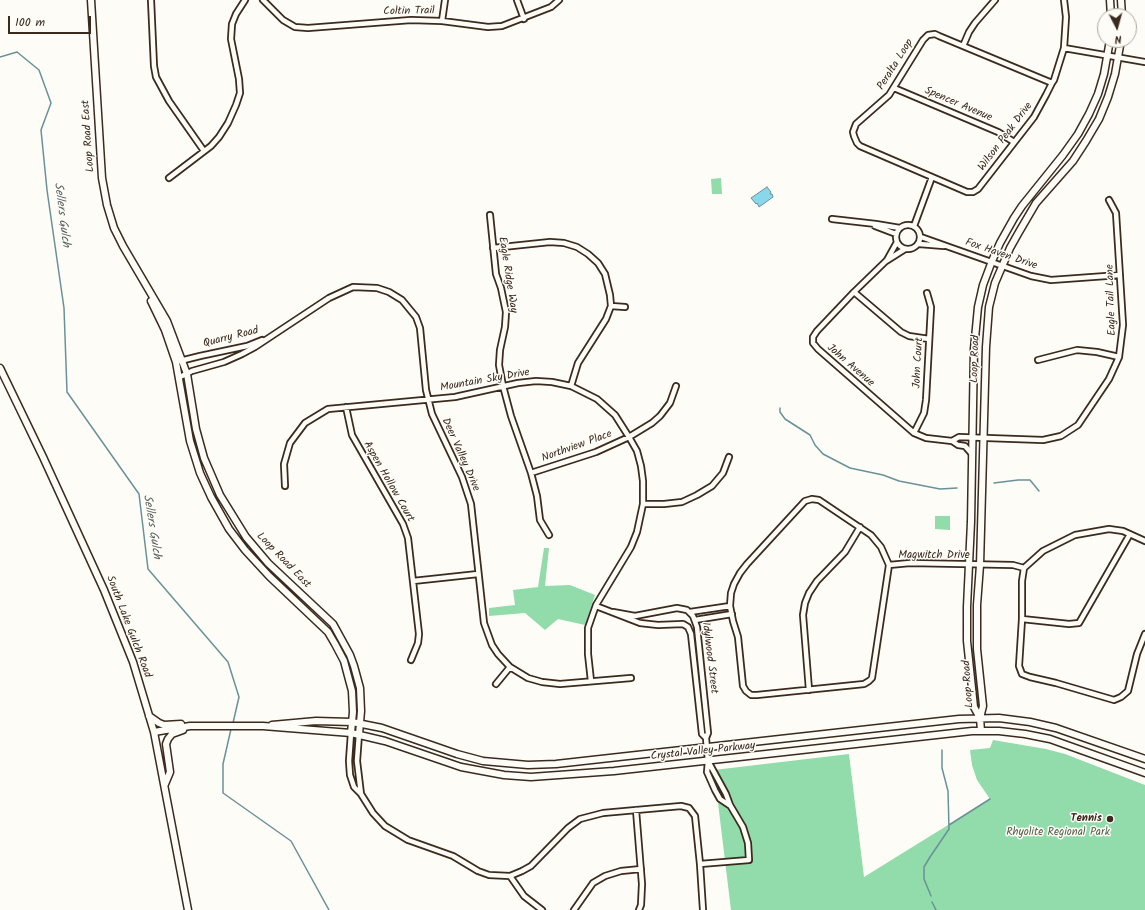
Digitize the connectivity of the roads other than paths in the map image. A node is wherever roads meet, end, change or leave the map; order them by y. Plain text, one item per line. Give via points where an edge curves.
1 (91, 0) edge
2 (150, 0) edge
3 (246, 0) edge
4 (263, 0) edge
5 (445, 0) edge
6 (517, 0) edge
7 (559, 0) edge
8 (995, 0) edge
9 (1064, 0) edge
10 (524, 19) junction
11 (442, 21) junction
12 (963, 46) junction
13 (1064, 48) junction
14 (1109, 48) edge
15 (1120, 48) edge
16 (1108, 56) junction
17 (1119, 57) junction
18 (1145, 62) edge
19 (1052, 84) junction
20 (894, 88) junction
21 (1014, 142) junction
22 (204, 151) junction
23 (932, 177) junction
24 (169, 178) dead end
25 (1109, 200) dead end
26 (490, 215) dead end
27 (832, 219) dead end
28 (866, 222) junction
29 (914, 226) junction
30 (900, 228) junction
31 (896, 234) junction
32 (921, 237) junction
33 (897, 242) junction
34 (918, 244) junction
35 (947, 246) junction
36 (493, 248) junction
37 (905, 249) junction
38 (886, 261) junction
39 (992, 261) junction
40 (1002, 265) junction
41 (1120, 275) junction
42 (854, 292) junction
43 (927, 293) dead end
44 (611, 306) junction
45 (625, 307) dead end
46 (267, 338) junction
47 (929, 340) junction
48 (1119, 357) junction
49 (1038, 360) dead end
50 (180, 361) junction
51 (0, 368) edge
52 (187, 374) junction
53 (180, 377) junction
54 (503, 386) junction
55 (571, 386) junction
56 (676, 386) dead end
57 (428, 400) junction
58 (346, 407) junction
59 (914, 433) junction
60 (629, 437) junction
61 (972, 438) junction
62 (983, 438) junction
63 (952, 441) junction
64 (972, 454) junction
65 (729, 457) dead end
66 (531, 473) junction
67 (285, 486) dead end
68 (642, 504) junction
69 (860, 528) junction
70 (1130, 534) junction
71 (549, 535) dead end
72 (1145, 541) edge
73 (968, 564) junction
74 (889, 565) junction
75 (980, 565) junction
76 (1024, 568) junction
77 (478, 574) junction
78 (413, 581) junction
79 (596, 606) junction
80 (730, 606) junction
81 (613, 612) junction
82 (690, 612) junction
83 (732, 614) junction
84 (1022, 619) junction
85 (695, 620) junction
86 (1145, 634) edge
87 (411, 660) dead end
88 (510, 667) junction
89 (631, 678) dead end
90 (591, 681) junction
91 (496, 684) dead end
92 (809, 690) junction
93 (149, 716) junction
94 (980, 718) junction
95 (352, 722) junction
96 (360, 723) junction
97 (190, 726) junction
98 (262, 726) junction
99 (981, 731) junction
100 (154, 732) junction
101 (351, 733) junction
102 (359, 734) junction
103 (706, 738) junction
104 (707, 747) junction
105 (1145, 759) edge
106 (708, 761) junction
107 (1145, 773) edge
108 (165, 786) junction
109 (361, 794) junction
110 (636, 810) junction
111 (700, 864) junction
112 (641, 869) junction
113 (510, 876) junction
114 (188, 910) edge
115 (542, 910) edge
116 (574, 910) edge
117 (639, 910) edge
118 (703, 910) edge

1 - 50 street, Loop Road East via 102,178 107,205 114,228 167,321
2 - 22 street via 156,77 169,101
3 - 22 street via 232,24 231,38 240,92 225,128
4 - 11 street, Coltin Trail via 283,20 295,27 411,20
5 - 11 street
6 - 10 street
7 - 10 street, Coltin Trail via 551,7
8 - 12 street via 972,28
9 - 13 street, Wilson Peak Drive
10 - 11 street, Coltin Trail via 496,27
12 - 19 street, Peralta Loop
12 - 20 street, Peralta Loop via 935,34 928,35
13 - 16 street
13 - 19 street, Wilson Peak Drive
14 - 16 street, Loop Road
15 - 17 street, Loop Road
16 - 17 street
16 - 39 street, Loop Road via 1098,94 1078,134 1022,206
17 - 18 street
17 - 40 street, Loop Road via 1112,86 1099,119 1073,161 1036,203
19 - 21 street, Wilson Peak Drive via 1034,117
20 - 21 street, Spencer Avenue via 998,132
20 - 23 street, Peralta Loop via 885,100 856,124 853,132 855,139 860,146
21 - 23 street, Wilson Peak Drive via 973,192 967,192
22 - 24 street
23 - 29 street
25 - 41 street, Eagle Tail Lane via 1116,213
26 - 36 street, Eagle Ridge Way
27 - 28 street
28 - 30 street
28 - 31 street
29 - 30 street
29 - 32 street
30 - 31 street
31 - 33 street
32 - 34 street
32 - 35 street, Fox Haven Drive
33 - 37 street
33 - 38 street, John Avenue
34 - 35 street, Fox Haven Drive
34 - 37 street via 911,249
35 - 39 street, Fox Haven Drive
36 - 44 street via 550,242 577,247 598,263 605,274
36 - 54 street, Eagle Ridge Way via 496,274 506,312 499,365
37 - 38 street, John Avenue
38 - 42 street, John Avenue
39 - 40 street, Fox Haven Drive
39 - 61 street, Loop Road via 983,285 975,327
40 - 41 street, Fox Haven Drive via 1031,276 1051,280
40 - 62 street, Loop Road via 989,307
41 - 48 street, Eagle Tail Lane via 1123,325
42 - 47 street via 901,332
42 - 59 street, John Avenue via 813,336 814,343 818,350
43 - 47 street, John Court via 931,307
44 - 45 street
44 - 55 street via 606,319 578,363
46 - 50 street, Quarry Road via 248,346
46 - 52 street, Quarry Road via 242,354
46 - 57 street, Deer Valley Drive via 342,291 364,286 389,292 402,300 416,317 420,328
47 - 59 street, John Court via 926,407
48 - 49 street via 1077,350
48 - 62 street, Eagle Tail Lane via 1109,379 1078,425 1061,436 1044,440
50 - 52 street, Loop Road East
50 - 53 street, Loop Road East
51 - 93 street, South Lake Gulch Road via 104,590 133,662
52 - 53 street, Quarry Road
52 - 96 street, Loop Road East via 196,429 204,458 220,494 246,537 268,563 333,624 354,666 360,688
53 - 95 street, Loop Road East via 190,441 211,497 229,529 245,550 328,632 336,644 350,682
54 - 55 street, Mountain Sky Drive via 536,381
54 - 57 street, Mountain Sky Drive
54 - 66 street, Eagle Ridge Way
55 - 60 street, Mountain Sky Drive via 597,399 615,414
56 - 60 street, Northview Place via 670,403 660,416
57 - 58 street, Mountain Sky Drive
57 - 77 street, Deer Valley Drive via 469,497
58 - 67 street, Mountain Sky Drive via 328,410 316,416 296,433 285,457
58 - 78 street, Aspen Hollow Court via 355,442 403,524 411,552
59 - 63 street, John Avenue via 926,438
60 - 66 street, Northview Place via 596,452
60 - 68 street, Mountain Sky Drive via 641,466
61 - 62 street, Eagle Tail Lane
61 - 63 street, John Avenue via 959,437
61 - 64 street, Loop Road
62 - 75 street, Loop Road
63 - 64 street, John Avenue via 965,446
64 - 73 street, Loop Road
65 - 68 street via 724,473 712,486 697,495 682,502
66 - 71 street, Eagle Ridge Way via 540,520
68 - 79 street, Mountain Sky Drive via 637,532 631,547
69 - 74 street via 871,535 881,547
69 - 80 street via 819,500 805,501 740,573 731,593
69 - 92 street via 845,552 817,581 805,603 803,615
70 - 72 street
70 - 76 street via 1109,530 1075,535 1043,551
70 - 84 street via 1079,622 1069,624
73 - 74 street, Magwitch Drive
73 - 75 street, Magwitch Drive
73 - 94 street, Loop Road via 967,641 974,707
74 - 92 street via 872,678 864,684
75 - 76 street, Magwitch Drive via 1013,565
75 - 94 street, Loop Road via 977,648 983,706
76 - 84 street
77 - 78 street
77 - 88 street, Deer Valley Drive via 487,635 498,654
78 - 87 street, Aspen Hollow Court via 419,634
79 - 81 street, Idylwood Street
79 - 90 street, Mountain Sky Drive via 588,628
80 - 82 street
80 - 83 street
81 - 82 street, Idylwood Street via 635,616 677,608
81 - 103 street, Idylwood Street via 649,624 683,624 688,627 691,634 702,734
82 - 85 street, Idylwood Street
83 - 85 street
83 - 92 street via 738,637 743,686 746,691 751,695 757,695
84 - 86 street via 1019,666 1022,674 1114,700 1122,698 1128,691
85 - 103 street, Idylwood Street via 708,733
88 - 90 street, Deer Valley Drive via 528,678 542,682 560,684
88 - 91 street
89 - 90 street, Deer Valley Drive
93 - 97 street via 164,725
93 - 100 street, South Lake Gulch Road
94 - 99 street
94 - 104 street, Crystal Valley Parkway
94 - 105 street, Crystal Valley Parkway via 1044,725
95 - 96 street, Crystal Valley Parkway
95 - 98 street, Crystal Valley Parkway via 302,721
95 - 101 street, Loop Road East
96 - 102 street, Loop Road East
96 - 104 street, Crystal Valley Parkway via 468,757 512,765 556,764
97 - 98 street, Crystal Valley Parkway
97 - 100 street, Crystal Valley Parkway
97 - 108 street via 172,734 168,739 166,744 170,772
98 - 101 street, Crystal Valley Parkway
99 - 106 street, Crystal Valley Parkway
99 - 107 street, Crystal Valley Parkway via 1044,738
100 - 108 street, South Lake Gulch Road
101 - 102 street, Crystal Valley Parkway
101 - 109 street via 350,775 354,787
102 - 106 street, Crystal Valley Parkway via 461,767 492,774 545,776
102 - 109 street via 357,761
103 - 104 street, Idylwood Street
104 - 106 street, Idylwood Street
106 - 111 street, Idylwood Street via 707,772 715,790 720,799 730,805 743,827 748,843 749,860
108 - 114 street, South Lake Gulch Road
109 - 113 street via 385,826 408,840 453,856 489,875
110 - 111 street via 681,806 689,808 696,820
110 - 112 street
110 - 113 street via 603,813 580,819 531,866
111 - 118 street
112 - 116 street via 620,871 593,883
112 - 117 street
113 - 115 street via 524,896

